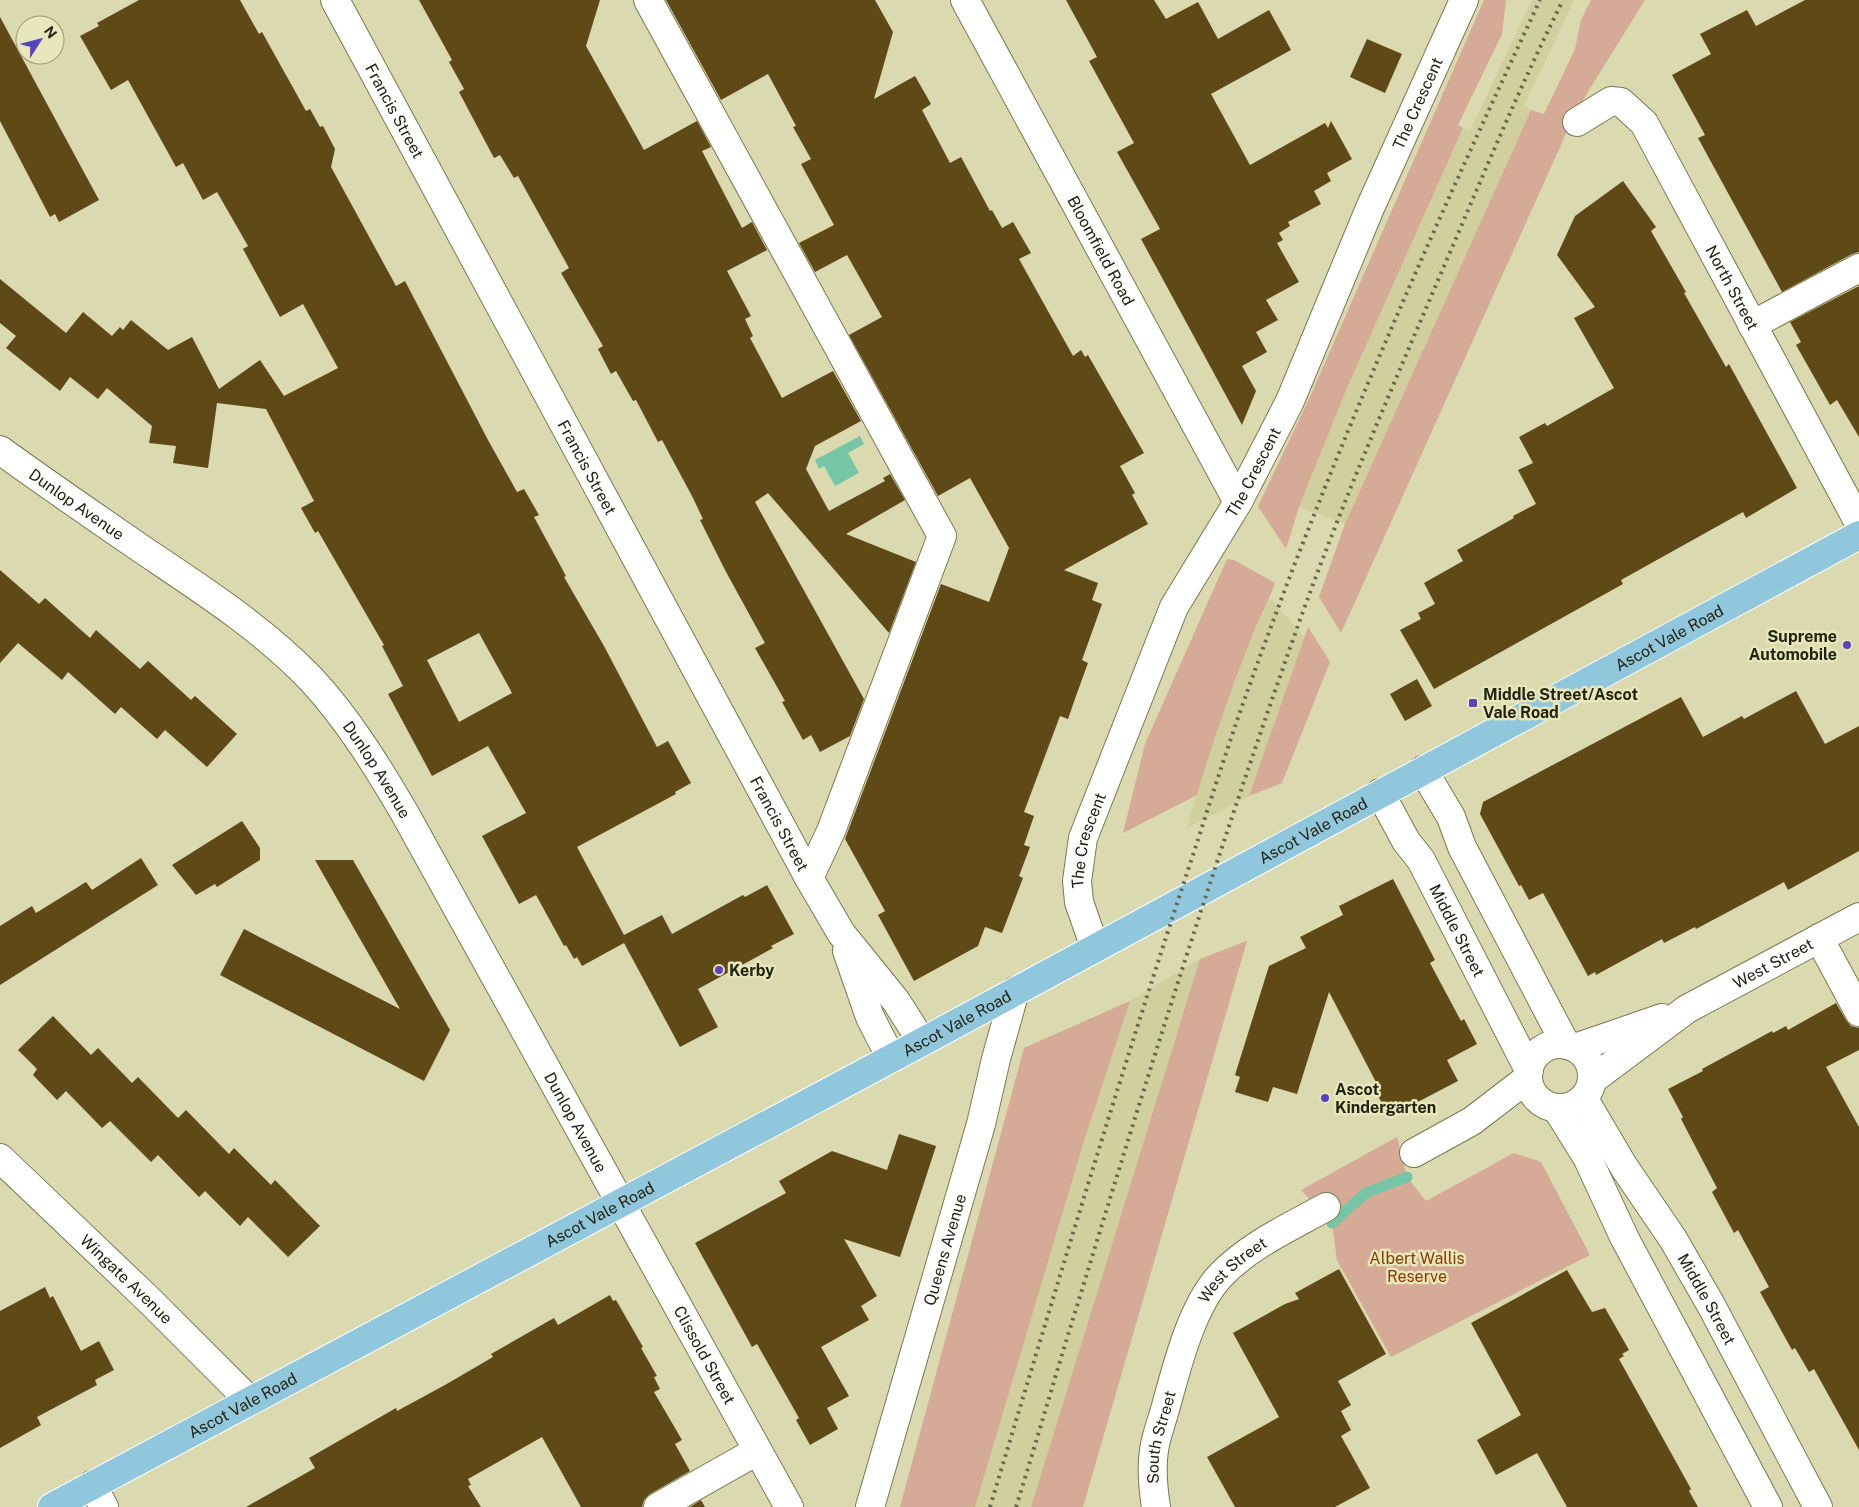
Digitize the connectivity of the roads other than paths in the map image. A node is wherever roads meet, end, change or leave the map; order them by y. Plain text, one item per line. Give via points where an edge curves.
1 (335, 0) edge
2 (648, 0) edge
3 (965, 0) edge
4 (1464, 0) edge
5 (1577, 122) dead end
6 (1859, 268) edge
7 (1752, 325) junction
8 (0, 450) edge
9 (1238, 502) junction
10 (1859, 522) edge
11 (1859, 534) edge
12 (1424, 770) junction
13 (1380, 793) junction
14 (809, 878) junction
15 (1859, 917) edge
16 (1502, 924) junction
17 (841, 933) junction
18 (1819, 938) junction
19 (1465, 945) junction
20 (1095, 948) junction
21 (1015, 991) junction
22 (1687, 1009) junction
23 (1859, 1012) edge
24 (922, 1042) junction
25 (1570, 1046) junction
26 (891, 1058) junction
27 (1538, 1090) junction
28 (1588, 1090) junction
29 (1414, 1153) dead end
30 (0, 1158) edge
31 (620, 1204) junction
32 (1326, 1207) dead end
33 (1176, 1368) joint
34 (250, 1401) junction
35 (757, 1451) junction
36 (98, 1496) edge
37 (52, 1507) edge
38 (658, 1507) edge
39 (789, 1507) edge
40 (870, 1507) edge
41 (1156, 1507) edge
42 (1768, 1507) edge
43 (1818, 1507) edge

1 - 14 street, Francis Street
2 - 14 street via 942,536 831,830
3 - 9 street, Bloomfield Road
4 - 9 street, The Crescent via 1370,208 1290,400
5 - 7 street, North Street via 1611,101 1621,102 1644,123
6 - 7 street
7 - 10 street, North Street
8 - 31 street, Dunlop Avenue via 208,594 276,646 311,680 378,768
9 - 20 street, The Crescent via 1174,607 1082,838 1077,881 1079,902
11 - 12 main road, Ascot Vale Road
12 - 13 main road, Ascot Vale Road
12 - 16 street via 1451,817 1462,847
13 - 19 street, Middle Street via 1406,841 1421,860
13 - 20 main road, Ascot Vale Road
14 - 17 street, Francis Street
15 - 18 street, West Street
16 - 19 street
16 - 25 street
17 - 24 street, Francis Street via 896,1001
17 - 26 street, Francis Street via 870,1016
18 - 22 street, West Street
18 - 23 street
19 - 27 street, Middle Street
20 - 21 main road, Ascot Vale Road
21 - 24 main road, Ascot Vale Road
21 - 40 street, Queens Avenue via 981,1124
22 - 25 street, West Street
22 - 28 street, West Street
24 - 26 main road, Ascot Vale Road
25 - 27 street via 1556,1044 1546,1047 1532,1061
25 - 28 street via 1589,1061 1592,1071
26 - 31 main road, Ascot Vale Road
27 - 28 street via 1567,1108
27 - 29 street
27 - 42 street, Middle Street via 1587,1157 1624,1237
28 - 43 street, Middle Street via 1624,1167 1673,1239 1711,1304
30 - 34 street, Wingate Avenue
31 - 34 main road, Ascot Vale Road
31 - 35 street, Clissold Street
32 - 33 street, West Street via 1266,1240 1220,1276 1192,1322
33 - 41 street, South Street via 1154,1450 1152,1481
34 - 36 main road, Ascot Vale Road
35 - 38 street
35 - 39 street, Clissold Street
36 - 37 main road, Ascot Vale Road

